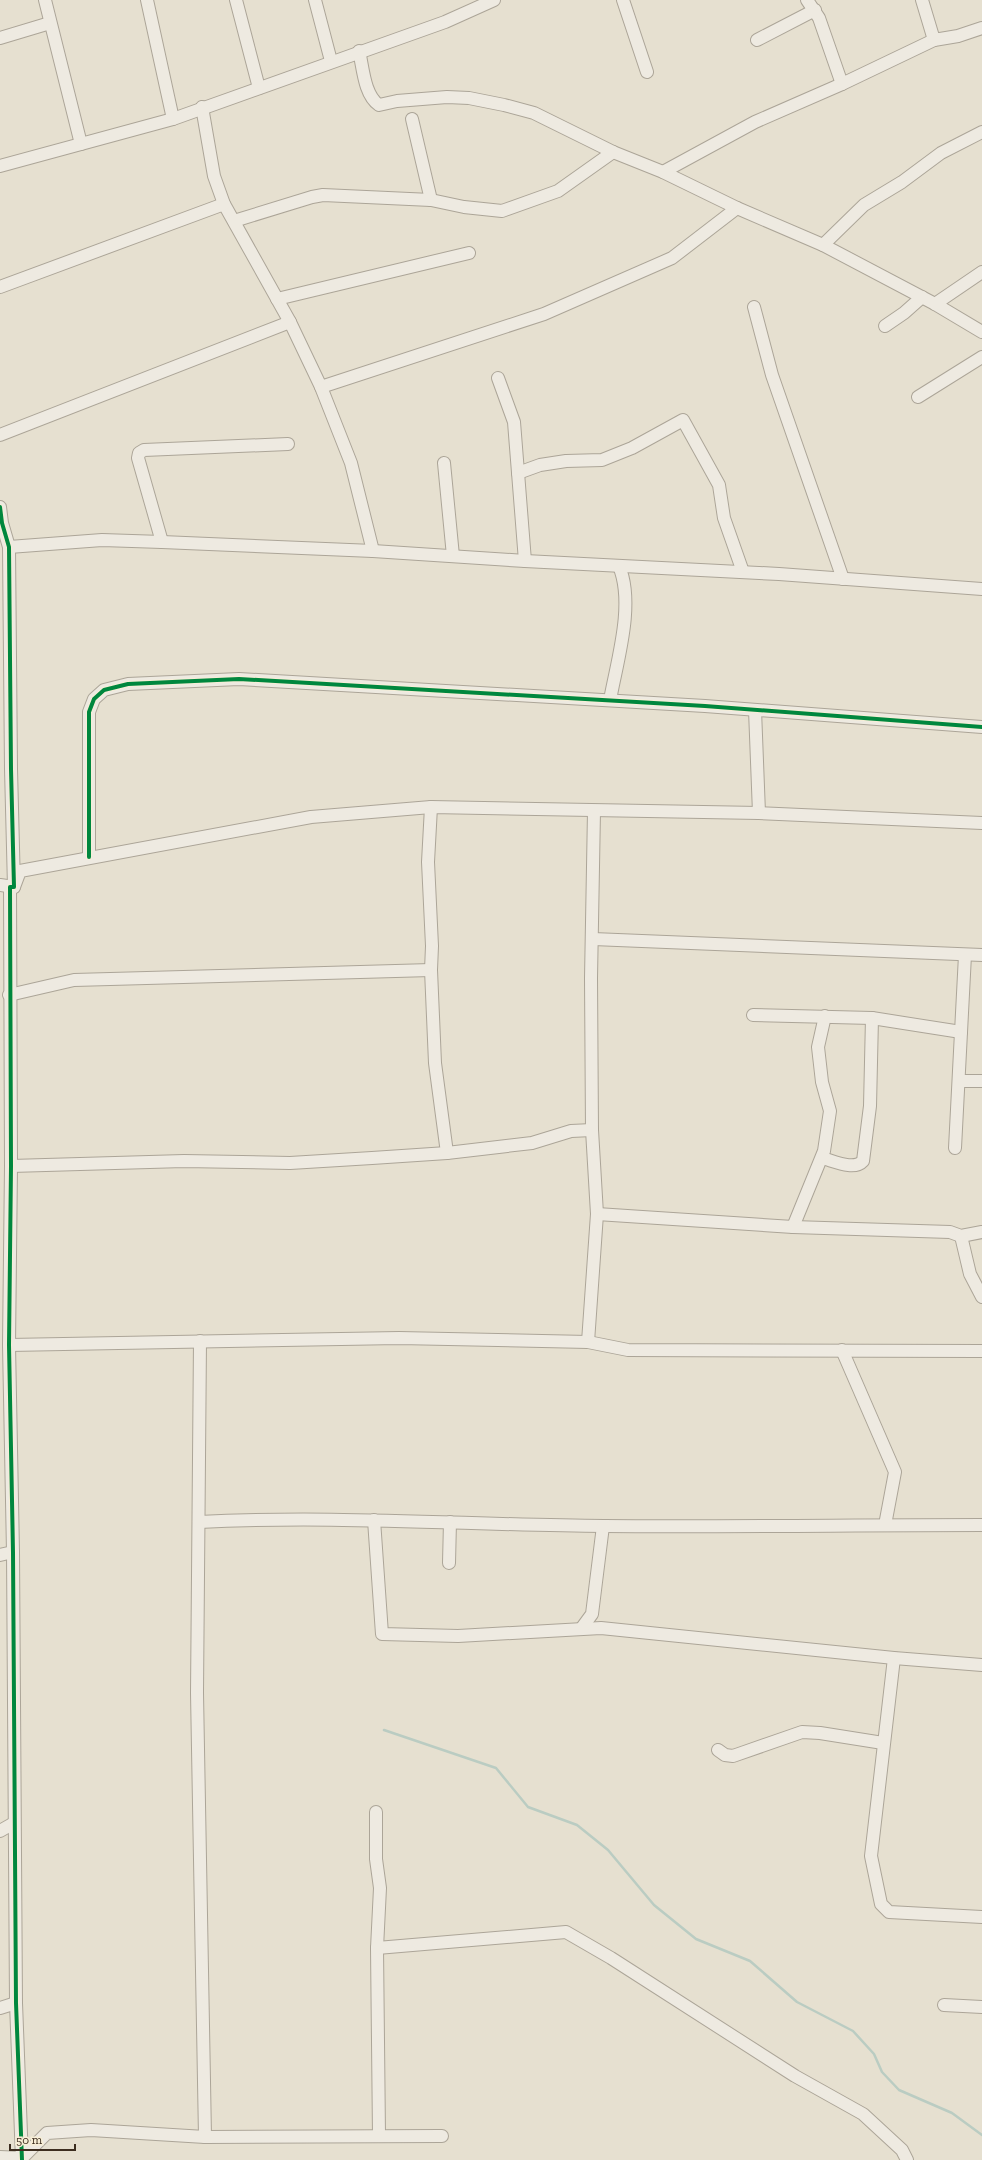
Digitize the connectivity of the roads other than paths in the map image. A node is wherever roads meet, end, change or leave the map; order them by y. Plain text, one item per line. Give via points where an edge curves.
1 (45, 0) edge
2 (147, 0) edge
3 (236, 0) edge
4 (315, 0) edge
5 (494, 0) edge
6 (623, 0) edge
7 (922, 0) edge
8 (811, 5) edge
9 (50, 22) junction
10 (982, 28) edge
11 (0, 38) edge
12 (757, 40) dead end
13 (934, 40) junction
14 (359, 51) junction
15 (331, 61) junction
16 (647, 72) dead end
17 (842, 84) junction
18 (259, 88) junction
19 (202, 107) junction
20 (173, 118) junction
21 (412, 119) dead end
22 (982, 132) edge
23 (81, 144) junction
24 (613, 152) junction
25 (0, 166) edge
26 (663, 172) junction
27 (431, 200) junction
28 (224, 204) junction
29 (737, 208) junction
30 (234, 220) junction
31 (823, 245) junction
32 (469, 253) dead end
33 (982, 272) edge
34 (0, 287) edge
35 (922, 297) junction
36 (277, 299) junction
37 (936, 304) junction
38 (754, 307) dead end
39 (290, 322) junction
40 (885, 326) dead end
41 (982, 332) edge
42 (982, 357) edge
43 (498, 378) dead end
44 (321, 387) junction
45 (918, 397) dead end
46 (0, 435) edge
47 (288, 444) dead end
48 (444, 463) dead end
49 (518, 473) junction
50 (0, 507) edge
51 (1, 523) edge
52 (162, 542) junction
53 (9, 547) junction
54 (373, 551) junction
55 (453, 556) junction
56 (525, 561) junction
57 (618, 566) junction
58 (643, 567) junction
59 (743, 572) junction
60 (624, 578) junction
61 (843, 579) junction
62 (982, 589) edge
63 (610, 700) junction
64 (755, 710) junction
65 (982, 727) edge
66 (432, 806) junction
67 (594, 810) junction
68 (759, 813) junction
69 (982, 823) edge
70 (89, 857) junction
71 (0, 885) edge
72 (14, 887) junction
73 (593, 939) junction
74 (966, 955) junction
75 (982, 955) edge
76 (430, 970) junction
77 (9, 995) junction
78 (753, 1015) dead end
79 (825, 1016) junction
80 (872, 1018) junction
81 (961, 1032) junction
82 (959, 1081) junction
83 (982, 1081) edge
84 (592, 1130) junction
85 (955, 1148) dead end
86 (447, 1153) junction
87 (822, 1158) junction
88 (11, 1166) junction
89 (597, 1214) junction
90 (5, 1227) edge
91 (793, 1227) junction
92 (982, 1232) edge
93 (961, 1236) junction
94 (982, 1297) edge
95 (200, 1341) junction
96 (588, 1342) junction
97 (9, 1345) junction
98 (842, 1350) junction
99 (982, 1351) edge
100 (374, 1520) junction
101 (199, 1522) junction
102 (450, 1522) junction
103 (885, 1525) junction
104 (982, 1525) edge
105 (603, 1526) junction
106 (13, 1552) junction
107 (0, 1555) edge
108 (449, 1563) dead end
109 (592, 1614) junction
110 (601, 1628) junction
111 (581, 1629) junction
112 (894, 1658) junction
113 (982, 1665) edge
114 (884, 1743) junction
115 (718, 1750) dead end
116 (376, 1812) dead end
117 (14, 1823) junction
118 (0, 1831) edge
119 (982, 1918) edge
120 (377, 1948) junction
121 (16, 2003) junction
122 (944, 2005) dead end
123 (982, 2007) edge
124 (0, 2008) edge
125 (379, 2135) junction
126 (442, 2136) dead end
127 (205, 2137) junction
128 (0, 2157) edge
129 (22, 2159) edge
130 (907, 2160) edge

1 - 9 street
2 - 20 street
3 - 18 street
4 - 15 street
5 - 14 street via 445,22
6 - 16 street
7 - 13 street
8 - 12 street
8 - 17 street
9 - 11 street
9 - 23 street
10 - 13 street
13 - 17 street
14 - 15 street
14 - 24 street via 369,93 379,105 447,97 504,104 534,113
15 - 18 street
17 - 26 street via 755,122
18 - 19 street
19 - 20 street
19 - 28 street via 214,176
20 - 23 street
21 - 27 street
22 - 31 street via 941,153 902,182 864,205
23 - 25 street
24 - 26 street
24 - 27 street via 558,191 502,211
26 - 29 street
27 - 30 street via 323,195
28 - 30 street
28 - 34 street
29 - 31 street
29 - 44 street via 672,258 551,311
30 - 36 street
31 - 35 street
32 - 36 street
33 - 37 street
35 - 37 street
35 - 40 street
36 - 39 street
37 - 41 street
38 - 61 street via 772,375
39 - 44 street
39 - 46 street
42 - 45 street
43 - 49 street via 514,422
44 - 54 street via 352,463
47 - 52 street via 144,450 139,453 138,458
48 - 55 street
49 - 56 street
49 - 59 street via 540,465 602,460 632,448 683,420 719,485 724,518
50 - 51 street
51 - 53 street
52 - 53 street via 102,540
52 - 54 street
53 - 72 street
54 - 55 street
55 - 56 street
56 - 57 street
57 - 58 street
57 - 60 street
58 - 59 street
58 - 60 street
59 - 61 street
60 - 63 street via 625,616
61 - 62 street
63 - 64 street
63 - 70 street via 239,679 128,684 104,690 94,699 89,712
64 - 65 street
64 - 68 street
66 - 67 street
66 - 70 street via 311,817
66 - 76 street via 428,862 432,946
67 - 68 street
67 - 73 street
68 - 69 street
70 - 72 street via 20,871
71 - 72 street
72 - 77 street via 10,887
73 - 74 street
73 - 84 street
74 - 75 street
74 - 81 street
76 - 77 street via 74,980
76 - 86 street via 435,1063
77 - 88 street
78 - 79 street
79 - 80 street
79 - 87 street via 818,1047 822,1082 830,1111
80 - 81 street
80 - 87 street via 870,1106 863,1161 860,1165 852,1166
81 - 82 street
82 - 83 street
82 - 85 street
84 - 86 street via 571,1131 532,1143
84 - 89 street
86 - 88 street via 290,1163 184,1161
87 - 91 street
88 - 90 street
89 - 91 street
89 - 96 street
90 - 97 street
91 - 93 street via 950,1232
92 - 93 street
93 - 94 street via 970,1274
95 - 96 street via 399,1338
95 - 97 street
95 - 101 street
96 - 98 street via 628,1350
97 - 106 street
98 - 99 street
98 - 103 street via 895,1472
100 - 101 street via 244,1519
100 - 102 street
100 - 111 street via 382,1634 458,1636
101 - 127 street via 197,1693
102 - 105 street
102 - 108 street
103 - 104 street
103 - 105 street
105 - 109 street
106 - 107 street
106 - 117 street
109 - 110 street
109 - 111 street
110 - 111 street
110 - 112 street
112 - 113 street
112 - 114 street
114 - 115 street via 802,1732 733,1756 725,1755
114 - 119 street via 871,1856 881,1904 889,1912
116 - 120 street via 376,1859 380,1888
117 - 118 street
117 - 121 street
120 - 125 street
120 - 130 street via 566,1932 795,2076 863,2114 902,2150
121 - 124 street
121 - 129 street
122 - 123 street
125 - 126 street
125 - 127 street
127 - 129 street via 91,2130 47,2133
128 - 129 street

